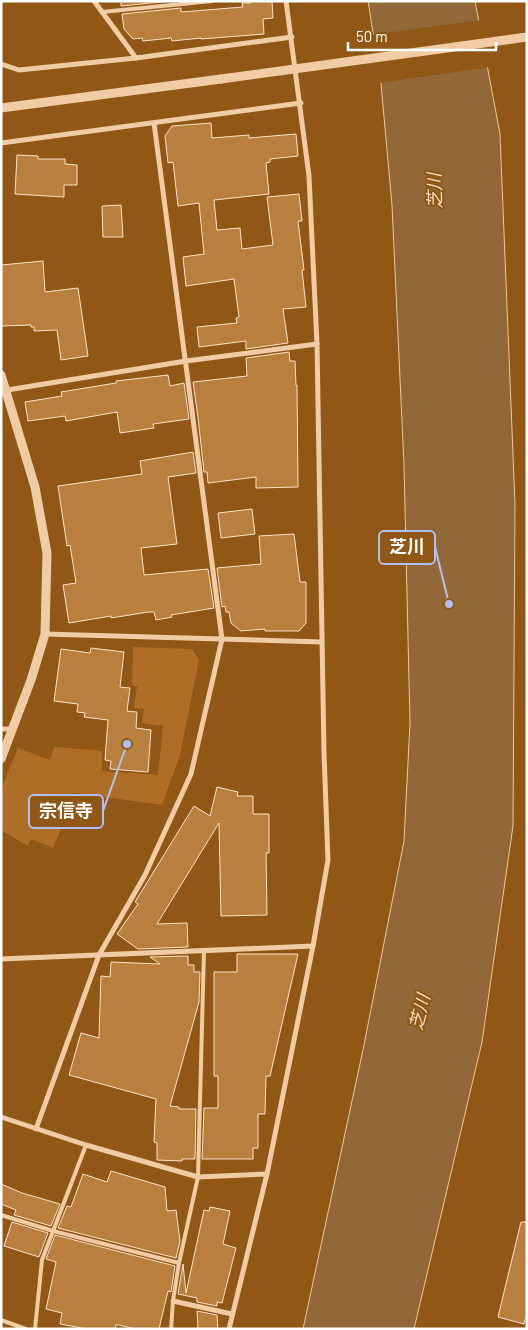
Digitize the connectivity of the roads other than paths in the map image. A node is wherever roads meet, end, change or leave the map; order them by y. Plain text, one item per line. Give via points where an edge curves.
1 (94, 1) edge
2 (212, 1) edge
3 (286, 1) edge
4 (102, 12) junction
5 (292, 37) junction
6 (527, 37) edge
7 (136, 58) junction
8 (1, 64) edge
9 (301, 103) junction
10 (1, 108) edge
11 (154, 123) junction
12 (1, 143) edge
13 (317, 344) junction
14 (186, 361) junction
15 (1, 375) edge
16 (3, 391) edge
17 (45, 634) junction
18 (222, 639) junction
19 (322, 642) junction
20 (14, 729) junction
21 (1, 730) edge
22 (1, 759) edge
23 (313, 946) junction
24 (204, 950) junction
25 (99, 955) junction
26 (1, 959) edge
27 (1, 1117) edge
28 (36, 1129) junction
29 (86, 1145) junction
30 (267, 1174) junction
31 (198, 1176) junction
32 (1, 1215) edge
33 (53, 1231) junction
34 (179, 1263) junction
35 (173, 1301) junction
36 (232, 1314) junction
37 (1, 1320) edge
38 (26, 1329) edge
39 (35, 1329) edge
40 (171, 1329) edge
41 (229, 1329) edge

1 - 4 street
2 - 4 lane
3 - 5 street
4 - 7 street
5 - 7 street
5 - 9 street
6 - 10 street, bridge
7 - 8 street via 20,70
9 - 11 street
9 - 13 street via 309,176
11 - 12 street
11 - 14 street
13 - 14 street
13 - 19 street
14 - 16 street
14 - 18 street
15 - 16 street
16 - 17 street via 35,487 47,553
17 - 18 street
17 - 20 street
18 - 19 street
18 - 25 street via 191,774 145,875
19 - 23 street via 328,860
20 - 21 street
20 - 22 street
23 - 24 street
23 - 30 street
24 - 25 street
24 - 31 lane
25 - 26 street
25 - 28 street
27 - 28 street
28 - 29 street
29 - 31 street
29 - 33 lane
30 - 31 street
30 - 36 street
31 - 34 lane
32 - 33 lane
33 - 34 lane
33 - 39 lane via 42,1260
34 - 35 lane
35 - 36 street
35 - 40 lane
36 - 41 street
37 - 38 lane

